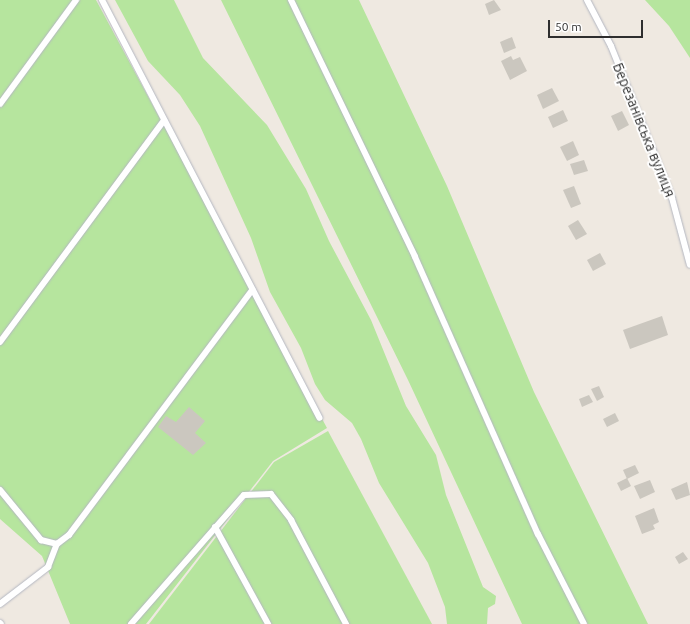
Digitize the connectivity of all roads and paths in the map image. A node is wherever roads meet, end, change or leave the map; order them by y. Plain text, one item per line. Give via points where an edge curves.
1 (76, 0) edge
2 (102, 0) edge
3 (291, 0) edge
4 (587, 0) edge
5 (0, 104) edge
6 (164, 120) junction
7 (690, 265) edge
8 (252, 290) junction
9 (0, 342) edge
10 (320, 418) dead end
11 (0, 490) edge
12 (215, 527) junction
13 (57, 544) junction
14 (0, 604) edge
15 (131, 624) edge
16 (268, 624) edge
17 (346, 624) edge
18 (584, 624) edge

1 - 5 lane
2 - 6 lane
3 - 18 lane via 415,257 538,534
4 - 7 lane, Березанівська вулиця via 610,46 672,198
6 - 8 lane
6 - 9 lane
8 - 10 lane
8 - 13 lane via 69,535
11 - 13 lane via 41,540
12 - 15 lane
12 - 16 lane
12 - 17 lane via 244,496 271,494 291,520
13 - 14 lane via 48,567

